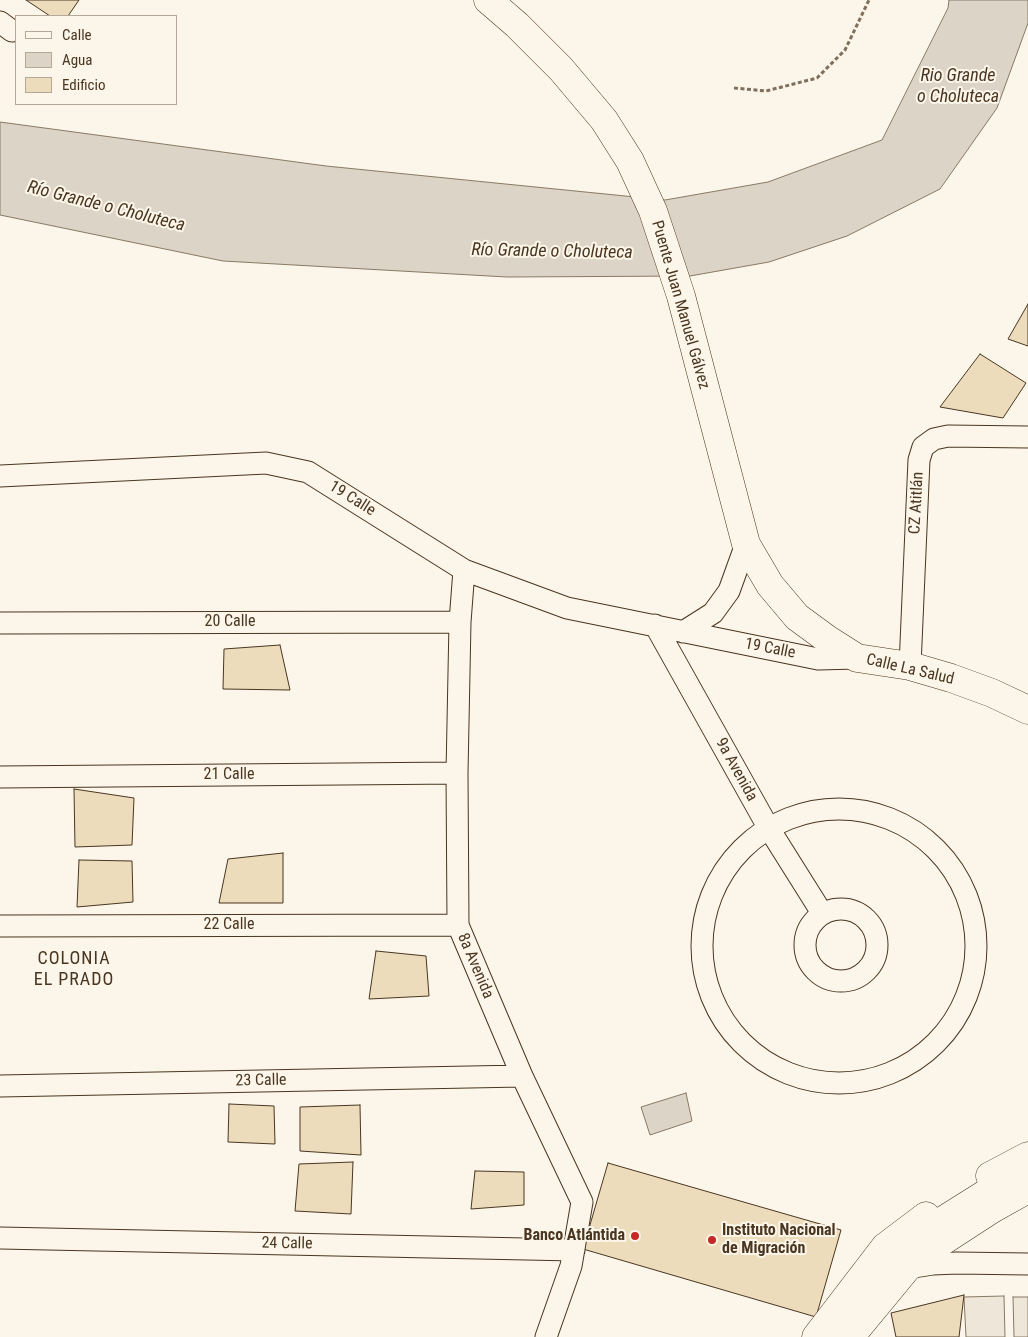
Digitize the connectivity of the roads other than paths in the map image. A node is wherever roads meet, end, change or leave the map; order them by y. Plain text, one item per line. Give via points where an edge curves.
1 (488, 0) edge
2 (1028, 437) edge
3 (0, 476) edge
4 (743, 532) junction
5 (464, 570) junction
6 (0, 622) edge
7 (460, 622) junction
8 (655, 625) junction
9 (683, 632) junction
10 (857, 658) junction
11 (910, 666) junction
12 (1028, 710) edge
13 (457, 773) junction
14 (0, 776) edge
15 (768, 827) junction
16 (822, 913) dead end
17 (458, 925) junction
18 (0, 926) edge
19 (522, 1076) junction
20 (0, 1086) edge
21 (1028, 1156) edge
22 (1028, 1171) edge
23 (1028, 1189) edge
24 (955, 1234) junction
25 (0, 1238) edge
26 (574, 1250) junction
27 (976, 1264) junction
28 (1028, 1264) edge
29 (907, 1268) junction
30 (546, 1337) edge
31 (816, 1337) edge
32 (832, 1337) edge
33 (850, 1337) edge

1 - 4 main road, Puente Juan Manuel Gálvez via 561,69 604,120 630,161 652,211 681,296
2 - 11 street, CZ Atitlán via 948,436 934,439 923,447 919,460
3 - 5 street, 19 Calle via 266,463 308,472
4 - 9 street via 730,591 713,613
4 - 10 main road, Calle La Salud via 770,585 798,618
5 - 7 street, 8a Avenida
5 - 8 street, 19 Calle via 567,608
6 - 7 street, 20 Calle
7 - 13 street, 8a Avenida
8 - 9 street, 19 Calle
8 - 15 street, 9a Avenida
9 - 10 street, 19 Calle via 818,659
10 - 11 main road, Calle La Salud
11 - 12 main road, Calle La Salud via 992,692
13 - 14 street, 21 Calle
13 - 17 street, 8a Avenida
15 - 15 street via 733,856 710,895 700,939 705,985 725,1026 758,1058 798,1079 844,1085 888,1076 928,1053 958,1018 975,976 977,940 964,887 938,849 901,823 857,809 811,811
15 - 16 street, 9a Avenida
17 - 18 street, 22 Calle
17 - 19 street, 8a Avenida
19 - 20 street, 23 Calle
19 - 26 street, 8a Avenida via 582,1202
21 - 31 main road via 930,1212 885,1248
22 - 32 main road via 931,1228 891,1261
23 - 24 main road
24 - 27 street via 965,1256
24 - 29 main road
25 - 26 street, 24 Calle
26 - 30 street, 8a Avenida
27 - 28 street
27 - 29 street
29 - 33 main road

